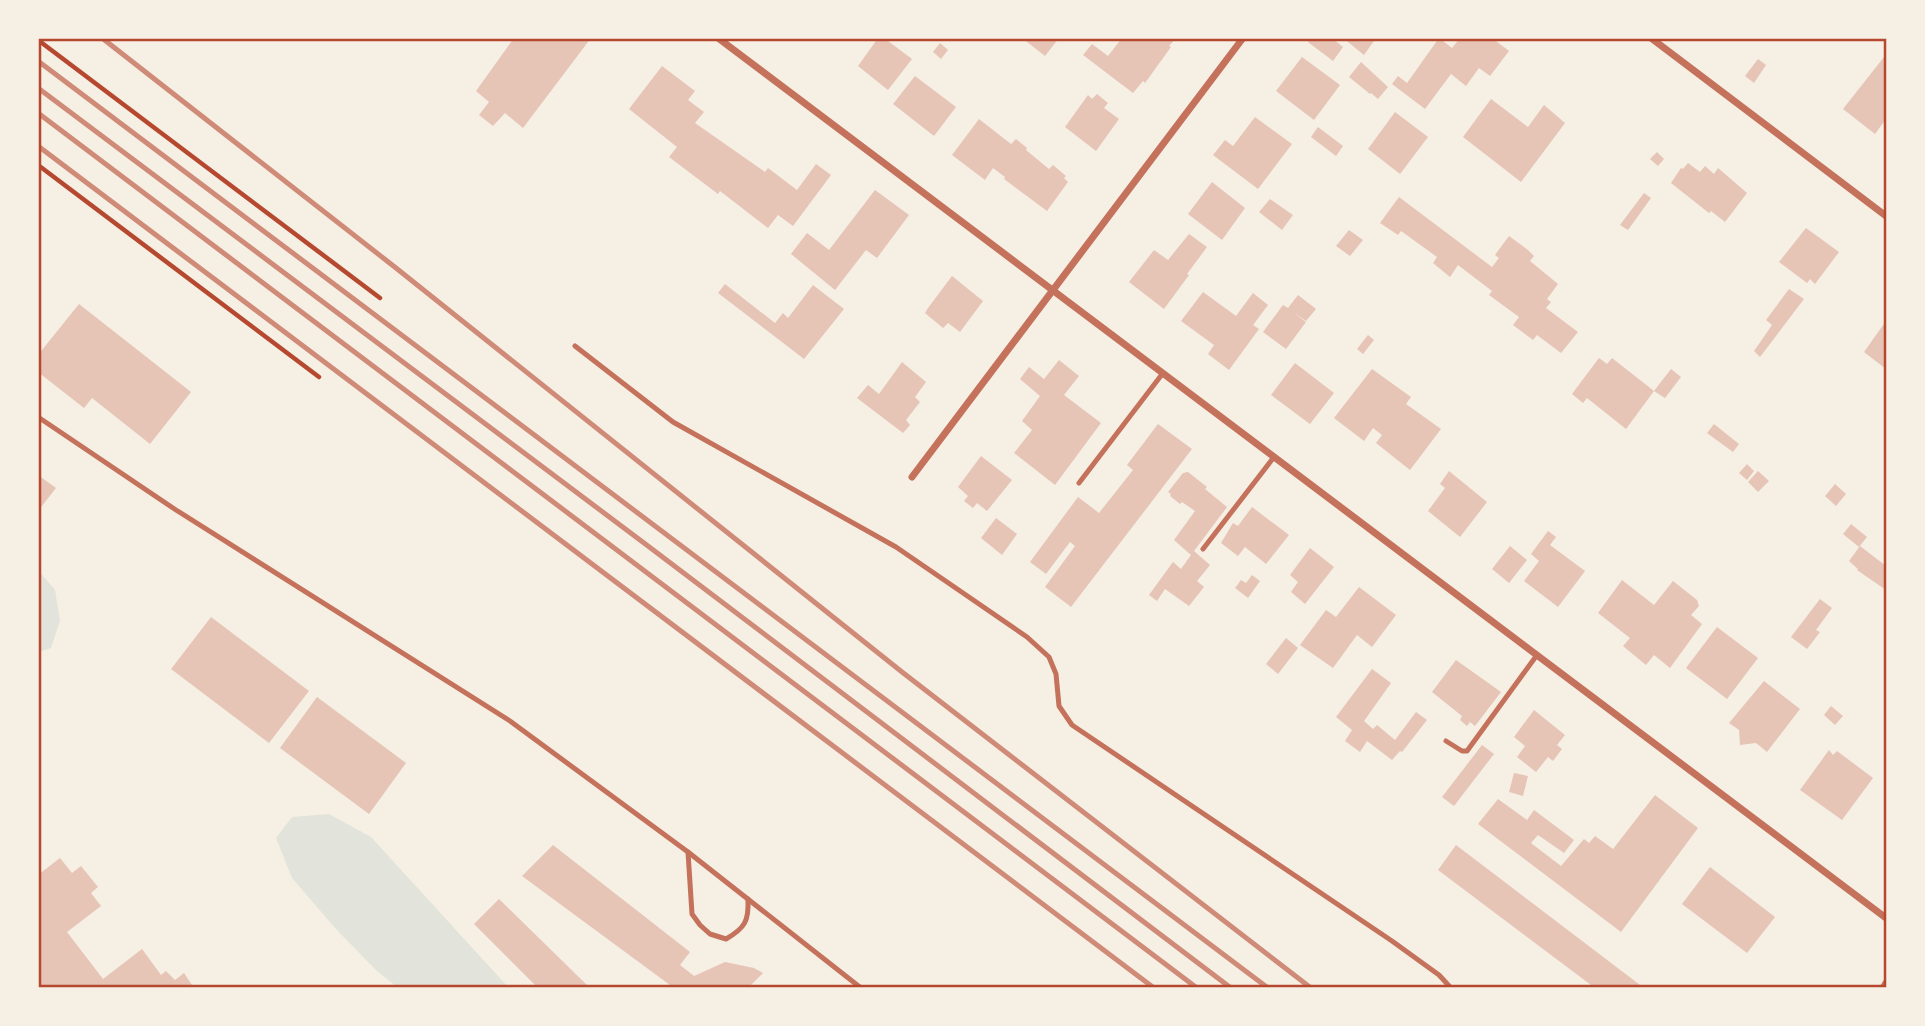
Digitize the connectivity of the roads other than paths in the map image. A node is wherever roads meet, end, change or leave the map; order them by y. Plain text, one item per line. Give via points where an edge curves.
1 (719, 38) edge
2 (1242, 38) edge
3 (1651, 38) edge
4 (1886, 216) edge
5 (1053, 290) junction
6 (575, 346) dead end
7 (1163, 373) junction
8 (38, 417) edge
9 (1274, 457) junction
10 (912, 477) dead end
11 (1079, 483) dead end
12 (1203, 549) dead end
13 (1537, 655) junction
14 (1446, 741) dead end
15 (688, 852) junction
16 (748, 899) junction
17 (1886, 918) edge
18 (1886, 983) edge
19 (861, 988) edge
20 (1451, 988) edge
21 (1883, 988) edge

1 - 5 street
2 - 5 street
3 - 4 street
5 - 7 street
5 - 10 street
6 - 20 lane via 673,422 896,547 1027,637 1049,657 1059,706 1072,724 1392,941
7 - 9 street
7 - 11 lane
8 - 15 lane via 510,721
9 - 12 lane
9 - 13 street
13 - 14 lane via 1467,751
13 - 17 street
15 - 16 lane
15 - 16 lane via 692,914 710,934 726,939 736,933 747,921
16 - 19 lane
18 - 21 street

